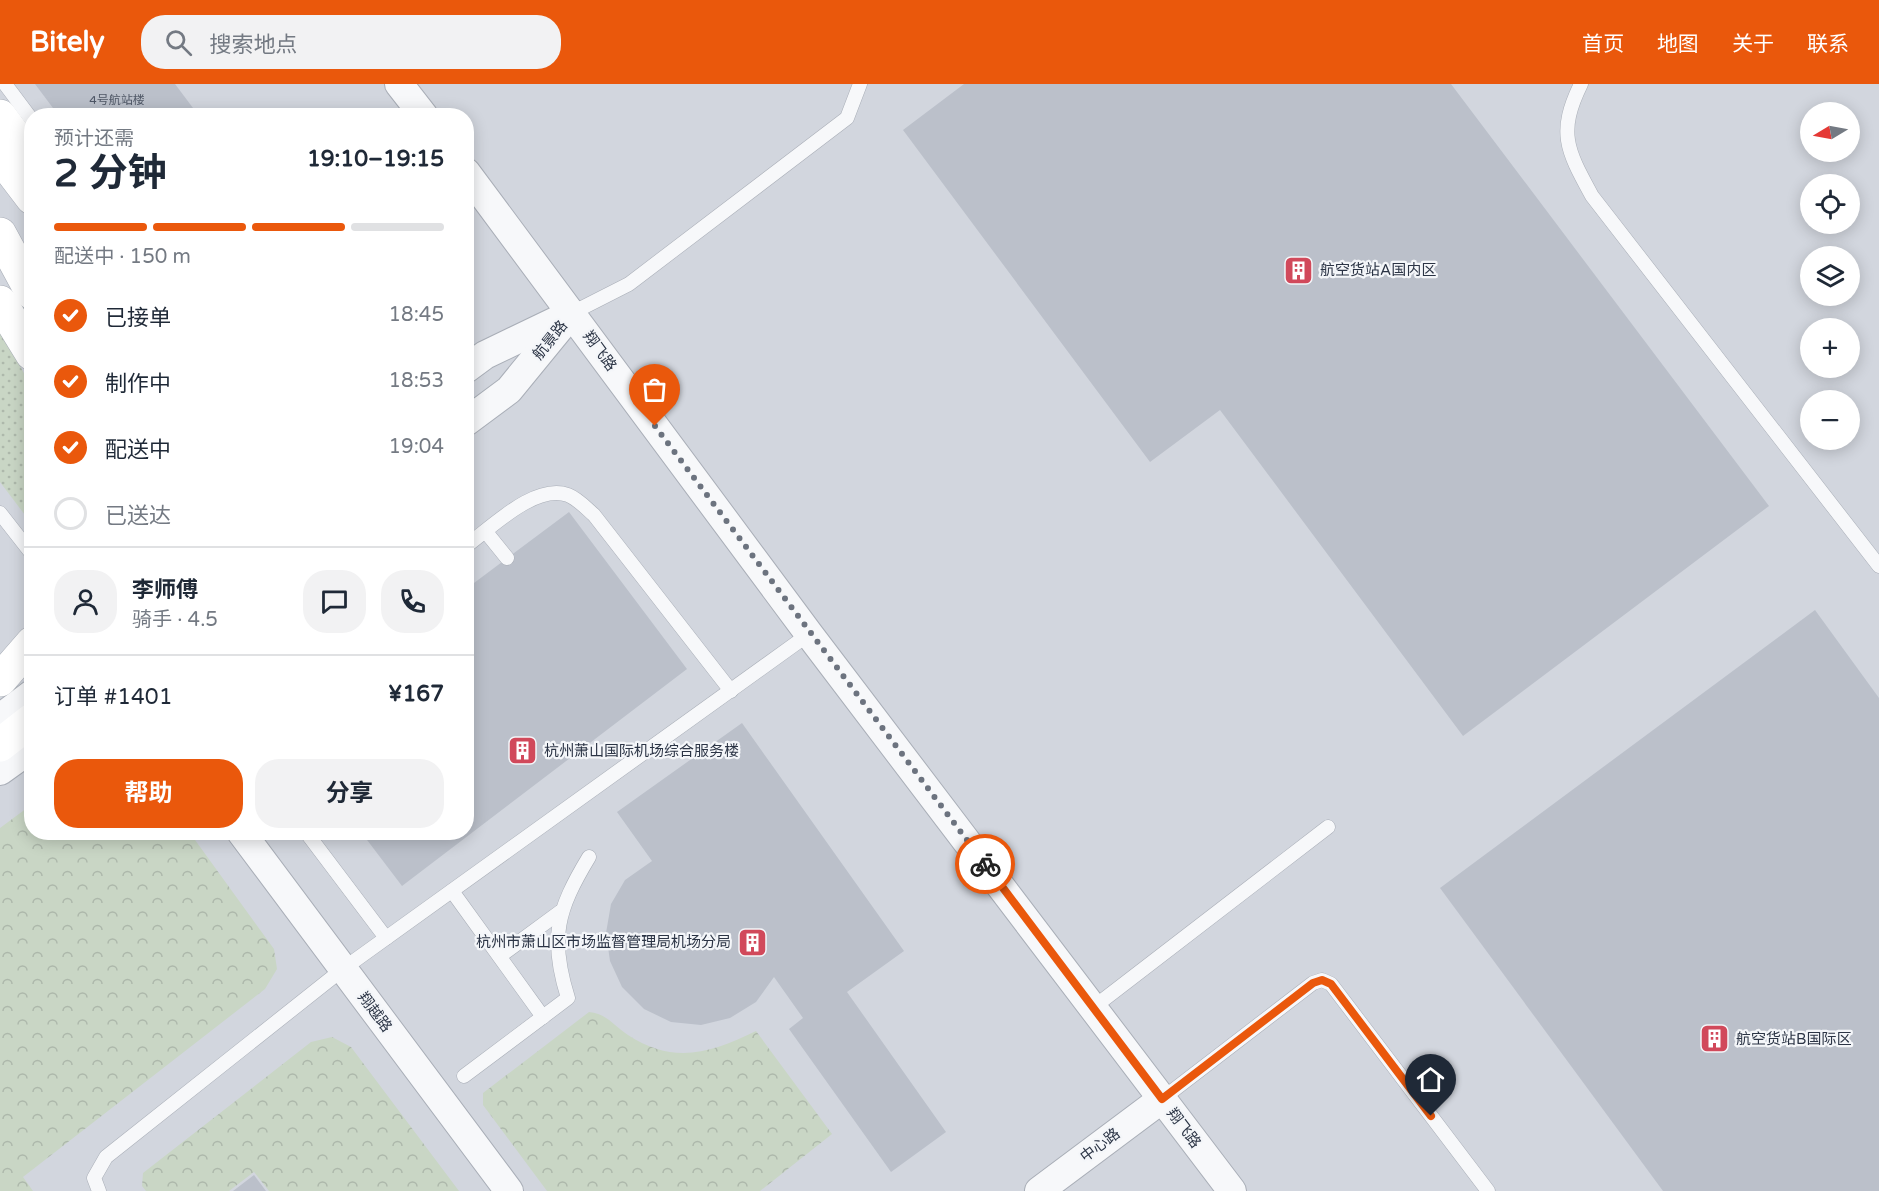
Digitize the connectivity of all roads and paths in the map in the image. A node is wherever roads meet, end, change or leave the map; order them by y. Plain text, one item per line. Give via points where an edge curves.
1 (5, 84) edge
2 (399, 84) edge
3 (860, 84) edge
4 (1581, 84) edge
5 (418, 108) edge
6 (24, 109) edge
7 (0, 116) edge
8 (24, 148) edge
9 (0, 156) edge
10 (474, 183) edge
11 (24, 188) edge
12 (0, 228) edge
13 (0, 234) edge
14 (24, 260) edge
15 (24, 278) edge
16 (0, 302) edge
17 (572, 313) junction
18 (24, 341) edge
19 (474, 364) edge
20 (474, 416) edge
21 (0, 513) edge
22 (486, 532) junction
23 (474, 540) edge
24 (24, 544) edge
25 (507, 558) dead end
26 (1879, 566) edge
27 (809, 634) junction
28 (24, 652) edge
29 (0, 680) edge
30 (731, 691) junction
31 (24, 700) edge
32 (0, 718) edge
33 (24, 726) edge
34 (0, 745) edge
35 (24, 754) edge
36 (0, 771) edge
37 (1328, 827) dead end
38 (247, 840) edge
39 (312, 840) edge
40 (589, 857) dead end
41 (453, 891) junction
42 (560, 912) junction
43 (386, 938) junction
44 (500, 956) junction
45 (343, 969) junction
46 (1094, 1007) junction
47 (543, 1017) junction
48 (464, 1076) dead end
49 (1162, 1099) junction
50 (99, 1191) edge
51 (509, 1191) edge
52 (1039, 1191) edge
53 (1232, 1191) edge
54 (1488, 1191) edge

1 - 6 lane
2 - 5 street
3 - 17 lane via 847,118 629,284
4 - 26 lane via 1569,109 1566,135 1573,162 1592,196
7 - 8 main road
9 - 11 main road
10 - 17 street, 翔飞路
12 - 14 main road
13 - 15 main road
16 - 18 main road
17 - 19 street, 航景路
17 - 20 street, 航景路 via 509,390
17 - 27 street, 翔飞路
21 - 24 lane
22 - 23 lane
22 - 25 lane
22 - 30 lane via 542,494 567,495 580,503 594,515
27 - 30 lane
27 - 46 street, 翔飞路
28 - 29 main road
30 - 41 lane
31 - 32 street
33 - 34 main road
35 - 36 street
37 - 46 lane
38 - 45 street, 翔越路
39 - 43 lane
40 - 42 lane
41 - 43 lane
41 - 44 lane
42 - 44 lane
42 - 47 lane via 559,971 568,998
43 - 45 lane
44 - 47 lane
45 - 50 lane via 106,1157 94,1178
45 - 51 street, 翔越路
46 - 49 street, 翔飞路
47 - 48 lane
49 - 52 street, 中心路
49 - 53 street, 翔飞路
49 - 54 lane via 1322,980 1331,984

